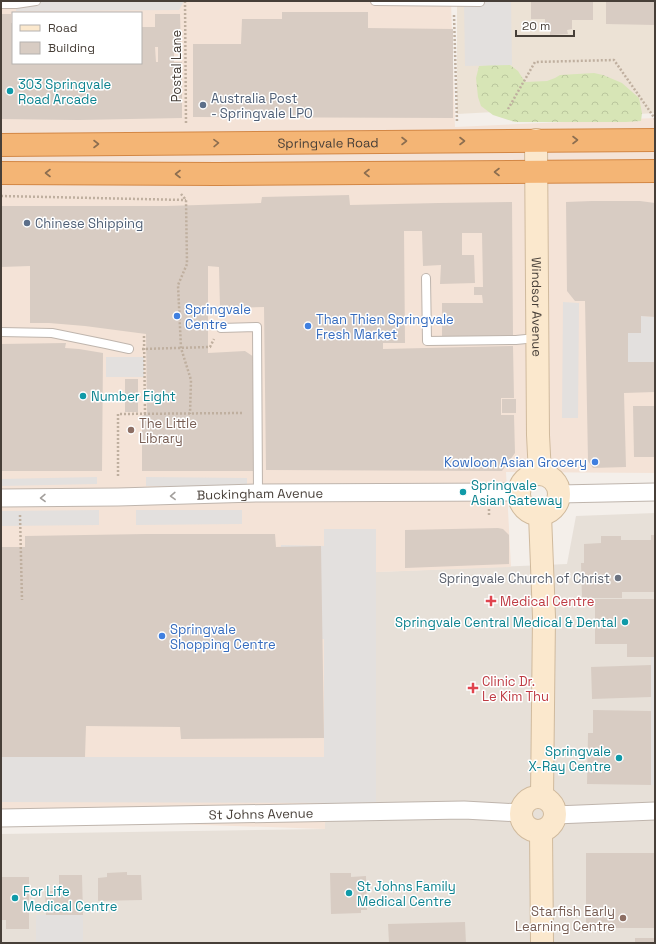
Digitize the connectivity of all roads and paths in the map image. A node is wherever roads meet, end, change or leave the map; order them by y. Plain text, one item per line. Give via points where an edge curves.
1 (185, 1) edge
2 (375, 1) edge
3 (36, 2) edge
4 (454, 2) edge
5 (480, 2) edge
6 (1, 4) edge
7 (508, 109) dead end
8 (655, 119) edge
9 (457, 122) dead end
10 (183, 130) dead end
11 (536, 140) junction
12 (655, 140) edge
13 (1, 145) edge
14 (655, 171) edge
15 (536, 172) junction
16 (1, 173) edge
17 (180, 193) dead end
18 (1, 196) edge
19 (186, 200) junction
20 (426, 278) dead end
21 (221, 328) joint
22 (1, 332) edge
23 (144, 336) dead end
24 (536, 338) junction
25 (181, 348) junction
26 (129, 349) joint
27 (144, 349) junction
28 (258, 413) junction
29 (145, 414) junction
30 (190, 414) junction
31 (540, 474) junction
32 (118, 476) dead end
33 (518, 492) junction
34 (655, 492) edge
35 (258, 493) junction
36 (559, 494) junction
37 (1, 498) edge
38 (20, 498) junction
39 (540, 515) junction
40 (22, 600) dead end
41 (542, 797) junction
42 (655, 811) edge
43 (522, 813) junction
44 (1, 818) edge
45 (548, 823) junction
46 (542, 943) edge

1 - 10 path, Postal Lane via 186,123
2 - 4 lane
3 - 6 lane
4 - 5 lane
4 - 9 path
7 - 8 path via 535,62 614,60
11 -> 12 highway, Springvale Road
13 -> 11 highway, Springvale Road
11 - 15 street, Windsor Avenue
14 - 15 highway
15 -> 16 highway
15 - 24 street, Windsor Avenue
17 - 19 path
18 - 19 path
19 - 25 path via 187,264 178,285
20 - 24 lane via 427,341
21 - 25 path via 210,347
21 - 28 lane via 257,327
22 - 26 lane via 52,333
23 - 27 path
24 - 31 street, Windsor Avenue
25 - 27 path
25 - 30 path via 191,380
26 - 27 path
27 - 29 path
28 - 30 path
28 - 35 lane
29 - 30 path
29 - 32 path via 118,414
31 - 33 street via 534,474 523,481
31 - 36 street via 552,478
33 - 35 street, Buckingham Avenue
33 - 39 street via 524,508
34 - 36 street
35 -> 38 street, Buckingham Avenue
36 - 39 street via 556,506 546,514
37 - 38 street, Buckingham Avenue
38 - 40 path
39 - 41 street via 544,617
41 - 43 street via 526,802
41 - 45 street via 555,809
42 - 45 street
43 - 44 street, St Johns Avenue via 464,810
43 - 45 street via 527,826 536,831
45 - 46 street

